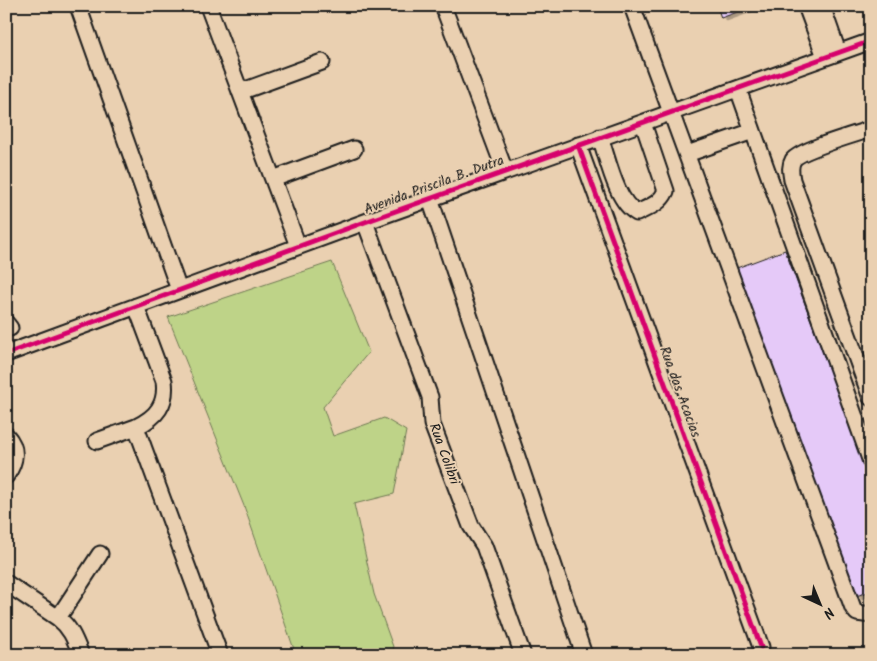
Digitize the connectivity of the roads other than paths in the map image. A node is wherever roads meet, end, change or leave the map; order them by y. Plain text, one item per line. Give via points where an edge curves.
1 (78, 6) edge
2 (208, 6) edge
3 (443, 6) edge
4 (632, 6) edge
5 (806, 6) edge
6 (822, 6) edge
7 (871, 41) edge
8 (832, 55) junction
9 (322, 62) dead end
10 (738, 88) junction
11 (240, 92) junction
12 (672, 112) junction
13 (642, 123) junction
14 (871, 129) edge
15 (753, 131) junction
16 (600, 137) junction
17 (578, 145) junction
18 (354, 149) dead end
19 (687, 154) junction
20 (505, 171) junction
21 (272, 179) junction
22 (430, 198) junction
23 (365, 222) junction
24 (298, 246) junction
25 (180, 290) junction
26 (136, 306) junction
27 (6, 354) edge
28 (871, 398) edge
29 (136, 427) junction
30 (6, 435) edge
31 (97, 440) dead end
32 (871, 462) edge
33 (6, 476) edge
34 (100, 554) dead end
35 (6, 583) edge
36 (871, 615) edge
37 (58, 618) junction
38 (761, 647) dead end
39 (81, 655) edge
40 (220, 655) edge
41 (523, 655) edge
42 (584, 655) edge

1 - 25 street
2 - 11 street
3 - 20 street
4 - 12 street
5 - 8 street
6 - 8 street
7 - 8 street, Avenida Priscila B. Dutra
8 - 10 street, Avenida Priscila B. Dutra
9 - 11 street
10 - 12 street, Avenida Priscila B. Dutra
10 - 15 street
11 - 21 street
12 - 13 street, Avenida Priscila B. Dutra
12 - 19 street
13 - 16 street, Avenida Priscila B. Dutra
13 - 16 street via 666,191 656,204 638,213 622,199
14 - 28 street via 808,151 796,157 790,167
15 - 19 street
15 - 32 street
16 - 17 street, Avenida Priscila B. Dutra
17 - 20 street, Avenida Priscila B. Dutra
17 - 38 street, Rua das Acacias
18 - 21 street
19 - 36 street via 853,608 857,613
20 - 22 street, Avenida Priscila B. Dutra
21 - 24 street
22 - 23 street, Avenida Priscila B. Dutra
22 - 42 street
23 - 24 street, Avenida Priscila B. Dutra
23 - 41 street, Rua Colibri via 430,397 432,424 470,526 484,546
24 - 25 street, Avenida Priscila B. Dutra
25 - 26 street, Avenida Priscila B. Dutra
26 - 27 street, Avenida Priscila B. Dutra
26 - 29 street via 166,392 156,414
29 - 31 street
29 - 40 street
30 - 33 street via 15,453 14,463
34 - 37 street
35 - 37 street
37 - 39 street via 74,636

